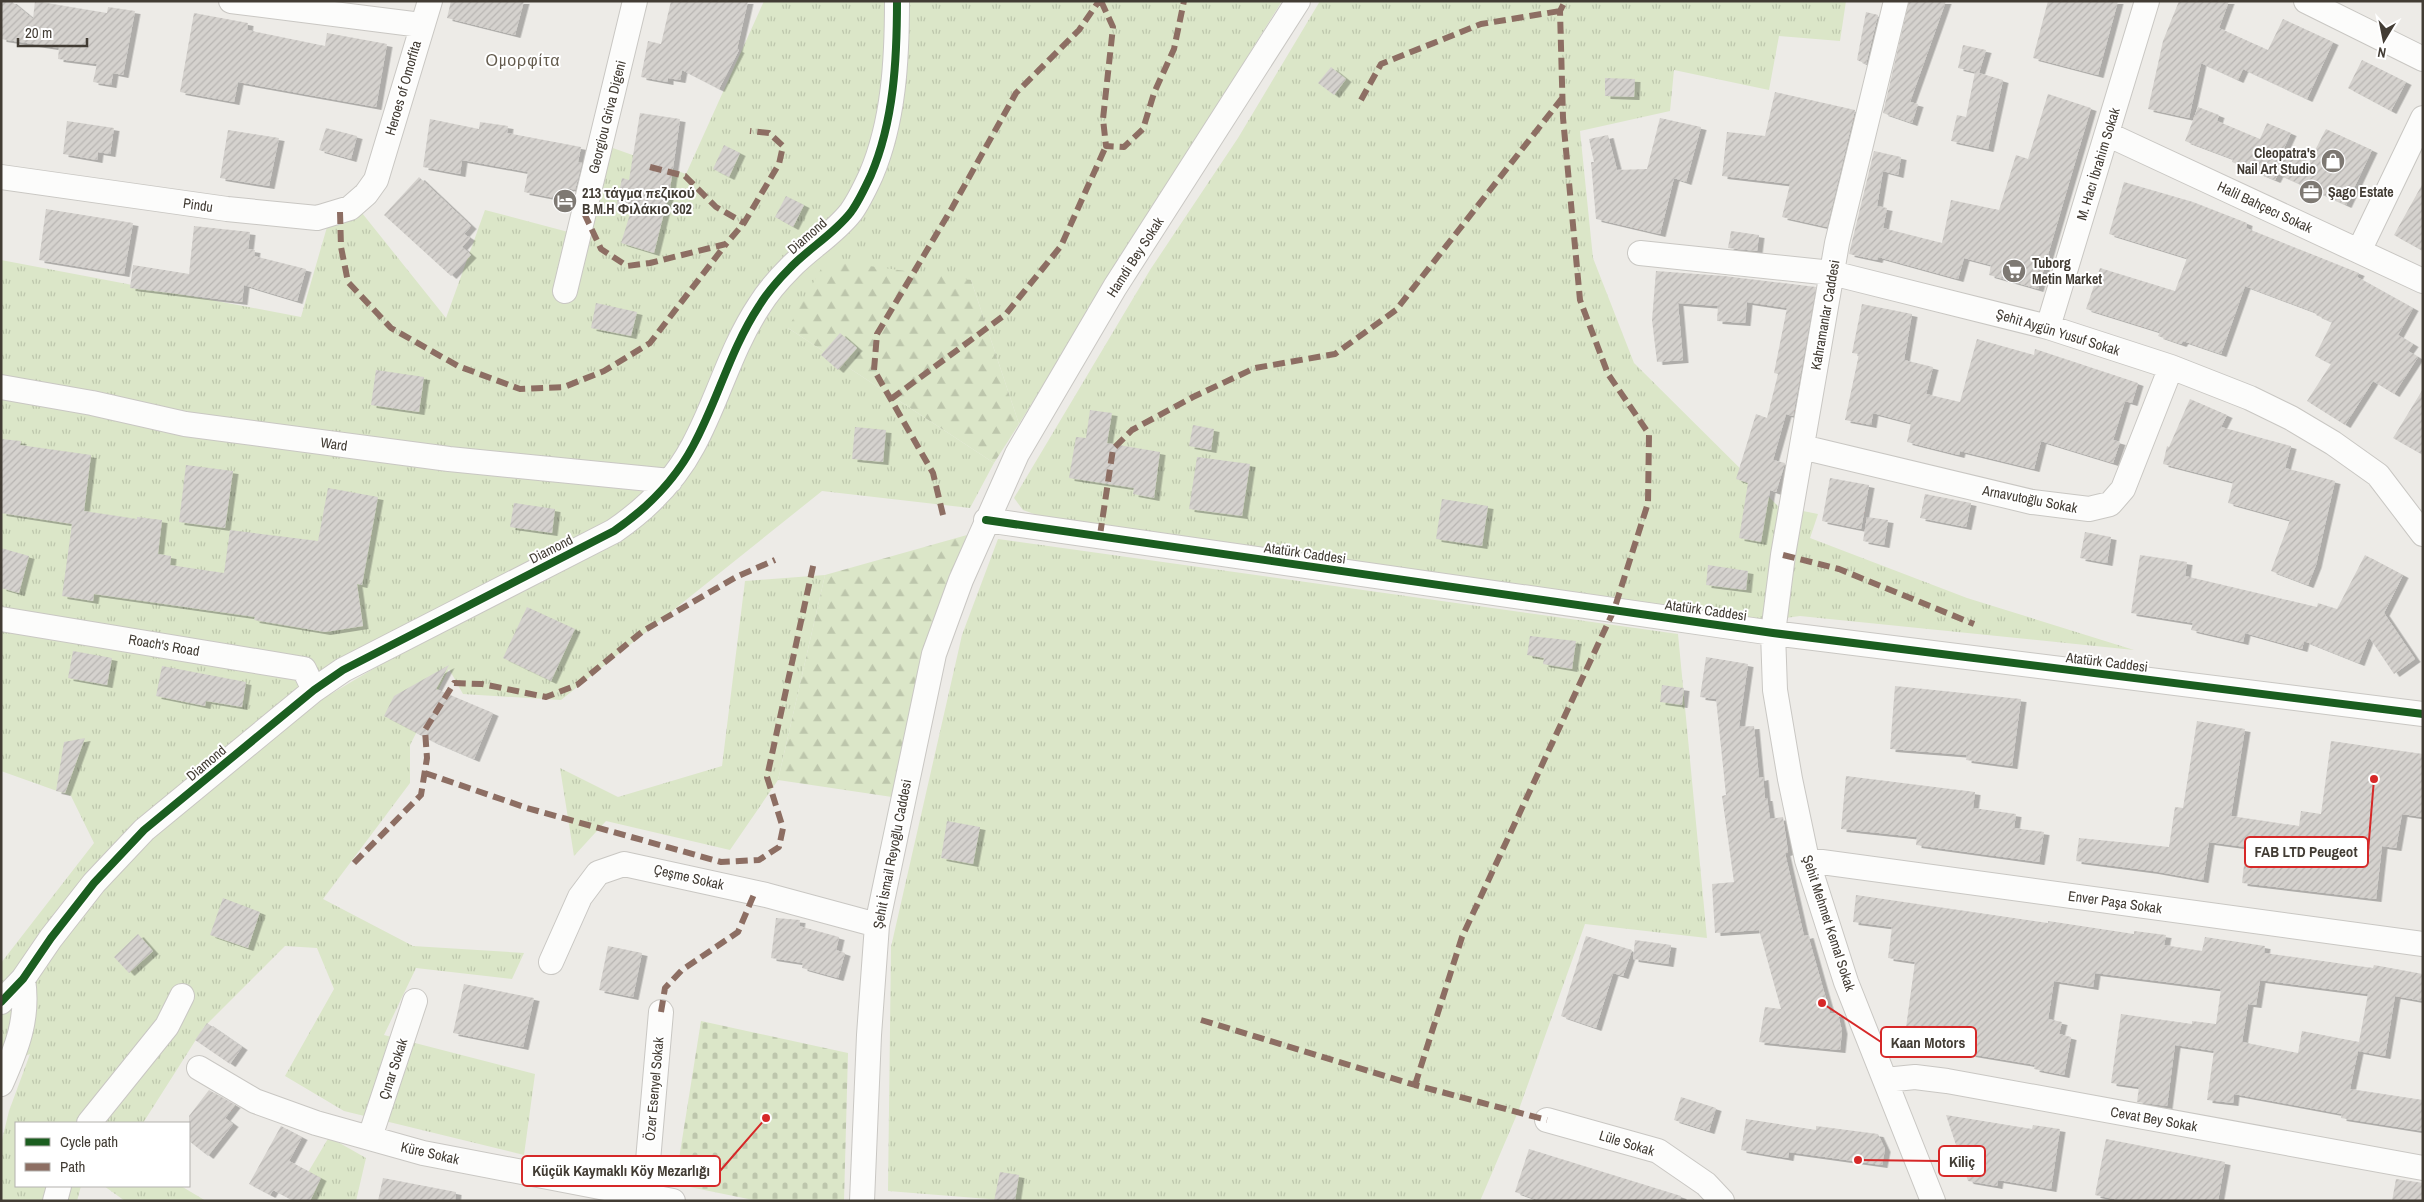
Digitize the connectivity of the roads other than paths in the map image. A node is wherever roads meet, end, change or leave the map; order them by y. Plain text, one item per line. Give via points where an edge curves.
1 (231, 1) edge
2 (430, 1) edge
3 (635, 1) edge
4 (897, 1) edge
5 (1298, 1) edge
6 (1896, 1) edge
7 (2147, 1) edge
8 (2306, 1) edge
9 (421, 25) junction
10 (2423, 59) edge
11 (2423, 118) edge
12 (2107, 134) junction
13 (378, 174) joint
14 (1, 176) edge
15 (2359, 251) junction
16 (1640, 253) dead end
17 (1832, 273) junction
18 (2423, 281) edge
19 (565, 290) dead end
20 (2048, 327) junction
21 (2171, 367) junction
22 (1, 388) edge
23 (1802, 447) junction
24 (670, 481) junction
25 (986, 520) junction
26 (2423, 534) edge
27 (1, 619) edge
28 (1773, 633) junction
29 (314, 690) junction
30 (2423, 714) edge
31 (1807, 860) junction
32 (877, 925) junction
33 (2423, 944) edge
34 (551, 962) dead end
35 (23, 979) junction
36 (182, 996) dead end
37 (415, 1000) dead end
38 (1, 1002) edge
39 (661, 1012) dead end
40 (199, 1068) dead end
41 (1885, 1080) junction
42 (1, 1084) edge
43 (1547, 1120) dead end
44 (90, 1122) edge
45 (370, 1137) junction
46 (2423, 1168) edge
47 (59, 1187) edge
48 (645, 1195) junction
49 (55, 1201) edge
50 (673, 1201) edge
51 (862, 1201) edge
52 (1722, 1201) edge
53 (1933, 1201) edge

1 - 9 street
2 - 9 street, Heroes of Omorfita
3 - 19 street, Georgiou Griva Digeni
4 - 24 street, Diamond via 897,58 886,129 870,176 851,212 789,268 759,305 729,360 694,445
5 - 25 street, Hamdi Bey Sokak via 1115,287 1017,454
6 - 17 street, Kahramanlar Caddesi
7 - 12 street, M. Hacı İbrahim Sokak
8 - 10 street
9 - 13 street, Heroes of Omorfita
11 - 15 street
12 - 15 street, Halil Bahçecı Sokak
12 - 20 street, M. Hacı İbrahim Sokak
13 - 14 street, Pindu via 359,201 340,212 317,218 227,209
15 - 18 street, Halil Bahçecı Sokak
16 - 17 street, Şehit Aygün Yusuf Sokak
17 - 20 street, Şehit Aygün Yusuf Sokak
17 - 23 street, Kahramanlar Caddesi
20 - 21 street, Şehit Aygün Yusuf Sokak
21 - 23 street, Arnavutoğlu Sokak via 2123,489 2102,508 2089,510 2032,502
21 - 26 street, Şehit Aygün Yusuf Sokak via 2250,398 2333,443 2378,475
22 - 24 street, Ward via 92,403 185,424 449,459
23 - 28 street, Kahramanlar Caddesi
24 - 29 street, Diamond via 634,518 614,531 343,670
25 - 28 street, Atatürk Caddesi
25 - 32 street, Şehit İsmail Reyoğlu Caddesi via 934,654
27 - 29 street, Roach's Road via 304,669
28 - 30 street, Atatürk Caddesi
28 - 31 street, Şehit Mehmet Kemal Sokak via 1779,724
29 - 35 street, Diamond via 144,830 94,883
31 - 33 street, Enver Paşa Sokak
31 - 41 street, Şehit Mehmet Kemal Sokak via 1846,982
32 - 34 street, Çeşme Sokak via 766,895 624,864 598,873 580,897
32 - 51 street, Şehit İsmail Reyoğlu Caddesi
35 - 38 street, Diamond
35 - 42 street via 26,998 19,1041
36 - 44 street via 167,1026
37 - 45 street, Çınar Sokak
39 - 48 street, Özer Esenyel Sokak
40 - 45 street, Küre Sokak via 254,1100 316,1123
41 - 46 street, Cevat Bey Sokak via 1915,1077 1947,1081
41 - 53 street, Şehit Mehmet Kemal Sokak
43 - 52 street, Lüle Sokak via 1658,1152 1706,1184
45 - 48 street, Küre Sokak via 423,1153
47 - 49 street
48 - 50 street, Küre Sokak

